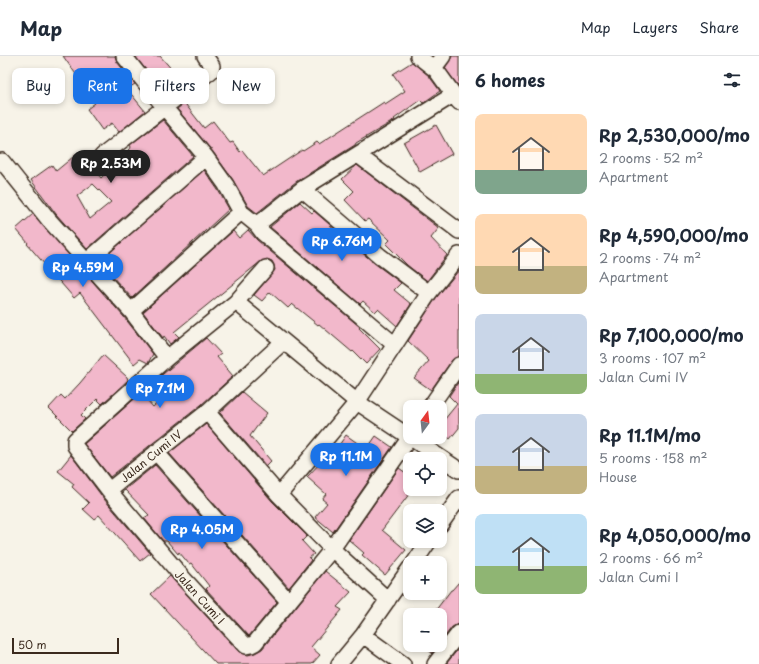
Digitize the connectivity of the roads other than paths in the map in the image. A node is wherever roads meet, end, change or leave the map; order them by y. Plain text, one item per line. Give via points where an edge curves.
1 (124, 56) edge
2 (205, 56) edge
3 (418, 56) edge
4 (443, 56) edge
5 (436, 70) junction
6 (456, 98) edge
7 (165, 108) junction
8 (358, 155) junction
9 (102, 156) dead end
10 (206, 157) junction
11 (2, 161) dead end
12 (302, 189) junction
13 (241, 212) junction
14 (258, 225) junction
15 (459, 232) edge
16 (459, 255) edge
17 (86, 262) junction
18 (266, 268) dead end
19 (429, 293) junction
20 (236, 302) junction
21 (131, 311) junction
22 (283, 342) junction
23 (395, 345) junction
24 (167, 358) junction
25 (459, 365) edge
26 (435, 400) edge
27 (357, 402) junction
28 (207, 412) junction
29 (403, 432) edge
30 (405, 444) edge
31 (420, 444) edge
32 (156, 452) junction
33 (459, 470) edge
34 (109, 490) junction
35 (279, 495) junction
36 (459, 498) edge
37 (447, 515) edge
38 (332, 549) junction
39 (403, 578) edge
40 (388, 600) junction
41 (289, 602) junction
42 (459, 634) edge
43 (363, 635) junction
44 (339, 664) edge
45 (403, 664) edge
46 (435, 664) edge

1 - 7 street
2 - 7 street via 212,66 211,71
3 - 5 street
4 - 5 street
5 - 6 street
6 - 8 street
7 - 9 street
7 - 10 street
8 - 12 street
8 - 15 street
10 - 13 street
10 - 17 street
11 - 17 street
12 - 14 street
12 - 19 street via 380,256
13 - 14 street
13 - 21 street
14 - 23 street via 263,233
16 - 19 street
17 - 21 street
18 - 20 street, Jalan Cumi I
19 - 23 street
20 - 22 street
20 - 24 street, Jalan Cumi I
21 - 24 street
22 - 27 street
22 - 28 street, Jalan Cumi IV
23 - 27 street
24 - 34 street, Jalan Cumi I via 75,440 75,446
25 - 26 street
27 - 29 street
27 - 35 street
28 - 32 street, Jalan Cumi IV
28 - 35 street
30 - 38 street
31 - 33 street
32 - 34 street, Jalan Cumi IV
32 - 41 street
34 - 41 street, Jalan Cumi I via 184,579 246,646 255,643
35 - 38 street
36 - 37 street
38 - 40 street
38 - 41 street
39 - 40 street
40 - 43 street
42 - 46 street
43 - 44 street
43 - 45 street

